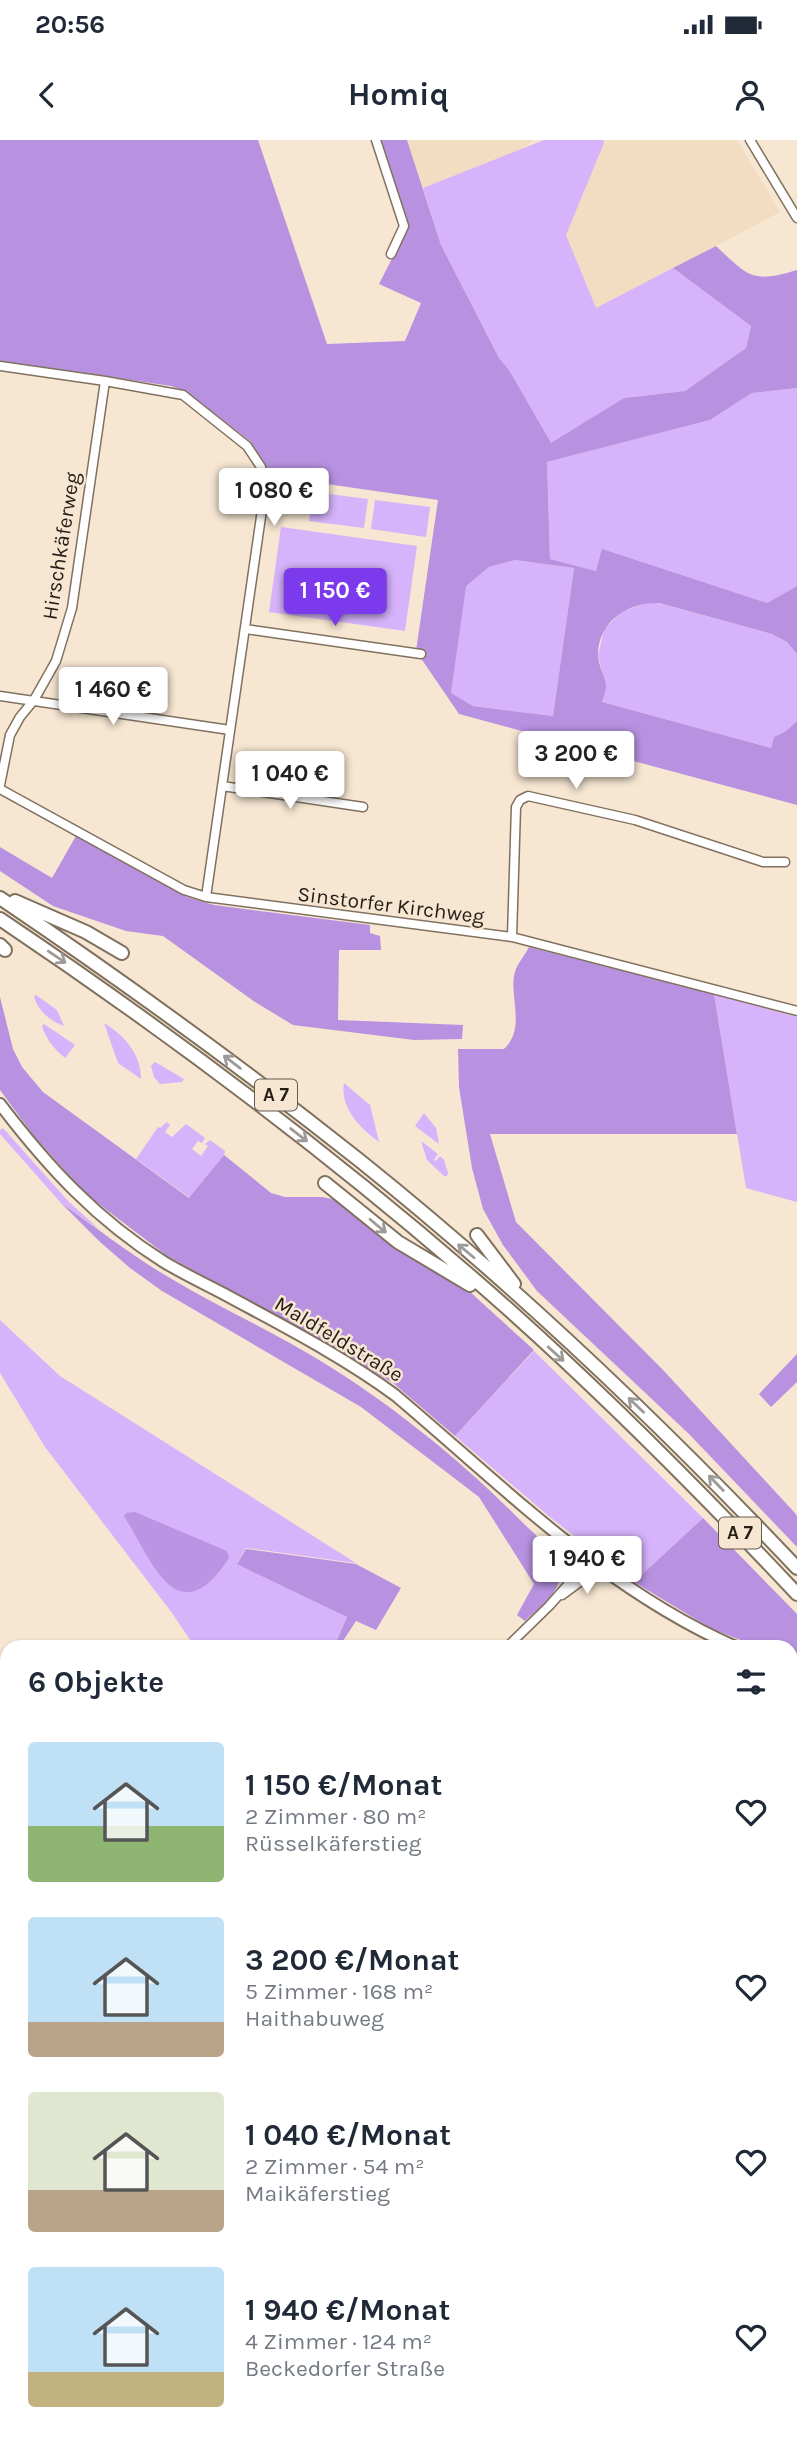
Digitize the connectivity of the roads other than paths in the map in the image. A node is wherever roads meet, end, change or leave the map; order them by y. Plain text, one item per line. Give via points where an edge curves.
1 (376, 140) edge
2 (750, 140) edge
3 (797, 218) edge
4 (391, 254) dead end
5 (0, 366) edge
6 (104, 381) junction
7 (245, 629) junction
8 (421, 654) dead end
9 (0, 696) edge
10 (34, 700) junction
11 (230, 730) junction
12 (222, 786) junction
13 (0, 787) edge
14 (363, 807) dead end
15 (785, 862) dead end
16 (0, 896) edge
17 (206, 897) junction
18 (0, 919) edge
19 (512, 937) junction
20 (122, 953) dead end
21 (797, 1011) edge
22 (0, 1104) edge
23 (325, 1183) dead end
24 (477, 1235) dead end
25 (506, 1307) junction
26 (536, 1311) junction
27 (561, 1537) junction
28 (590, 1560) junction
29 (600, 1567) junction
30 (797, 1568) edge
31 (568, 1584) junction
32 (797, 1594) edge
33 (554, 1600) junction
34 (514, 1640) edge
35 (722, 1640) edge

1 - 4 street via 404,226
2 - 3 street
5 - 6 street
6 - 7 street via 183,395 247,446 261,467 265,489
6 - 10 street, Hirschkäferweg via 72,608 56,661
7 - 8 street
7 - 11 street
9 - 10 street
10 - 11 street
10 - 13 street, Hirschkäferweg via 9,735
11 - 12 street
12 - 14 street
12 - 17 street
13 - 17 street, Sinstorfer Kirchweg via 184,890
15 - 19 street via 763,862 625,817 526,797 516,807
16 - 20 highway via 86,932
26 -> 16 highway, A 7 via 265,1086
17 - 19 street, Sinstorfer Kirchweg
18 -> 25 highway, A 7 via 256,1100
19 - 21 street, Sinstorfer Kirchweg
22 - 27 main road, Maldfeldstraße via 37,1152 91,1208 164,1262 369,1376
23 -> 25 highway via 398,1242
24 - 26 highway
25 -> 32 highway, A 7 via 682,1474
30 -> 26 highway, A 7 via 685,1452
27 - 28 main road, Maldfeldstraße
27 - 31 street
28 - 29 main road, Maldfeldstraße
28 - 31 street
29 - 33 street
29 - 35 main road, Maldfeldstraße via 673,1616
31 - 33 street
33 - 34 street

